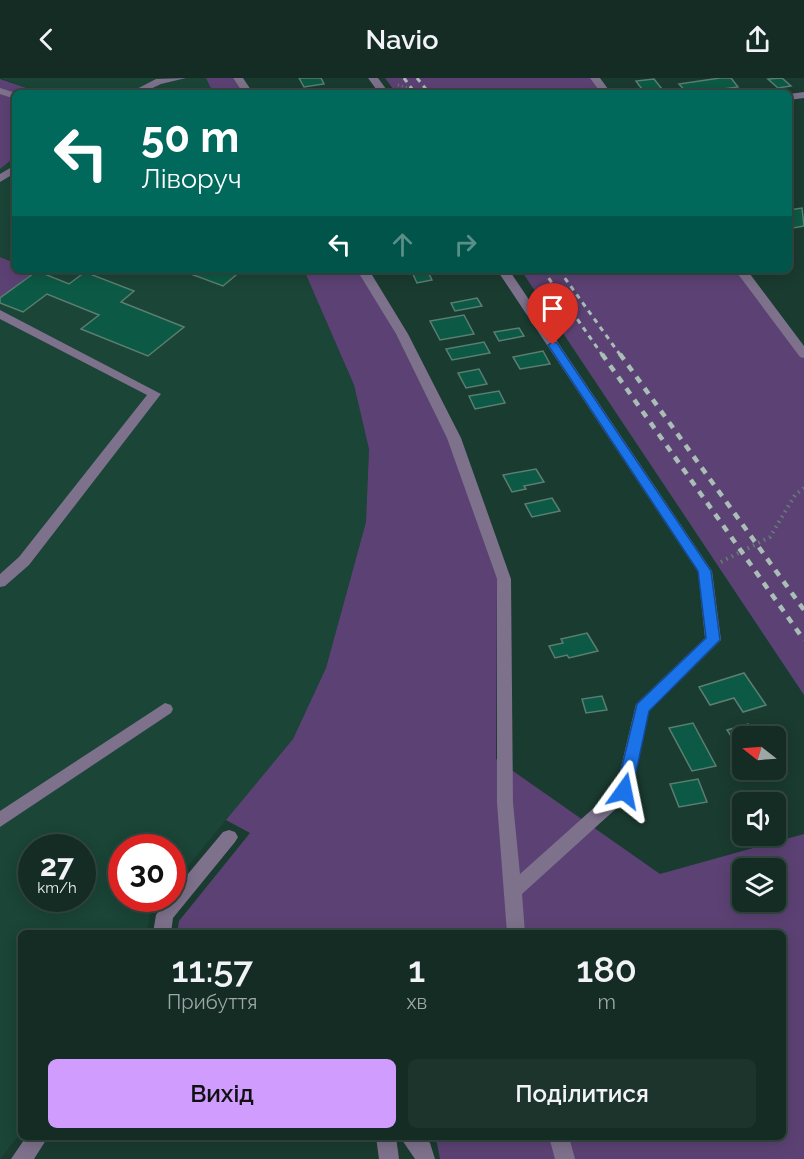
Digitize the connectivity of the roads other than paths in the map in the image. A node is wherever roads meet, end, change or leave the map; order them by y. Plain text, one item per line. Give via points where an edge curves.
1 (181, 78) edge
2 (140, 90) edge
3 (365, 273) edge
4 (505, 273) edge
5 (743, 273) edge
6 (0, 314) edge
7 (804, 354) edge
8 (0, 582) edge
9 (165, 709) dead end
10 (0, 820) edge
11 (229, 837) dead end
12 (512, 892) junction
13 (162, 930) edge
14 (516, 930) edge
15 (36, 1140) edge
16 (386, 1140) edge
17 (413, 1140) edge
18 (561, 1140) edge
19 (21, 1159) edge
20 (389, 1159) edge
21 (425, 1159) edge
22 (565, 1159) edge

1 - 2 street via 159,81
3 - 12 street via 402,334 454,438 504,579 505,803
4 - 12 street via 705,571 713,640 642,708 624,791
5 - 7 street
6 - 8 street via 155,394 24,561
9 - 10 street
11 - 13 street via 165,915
12 - 14 street
15 - 19 street
16 - 20 street
17 - 21 street via 423,1150
18 - 22 street

